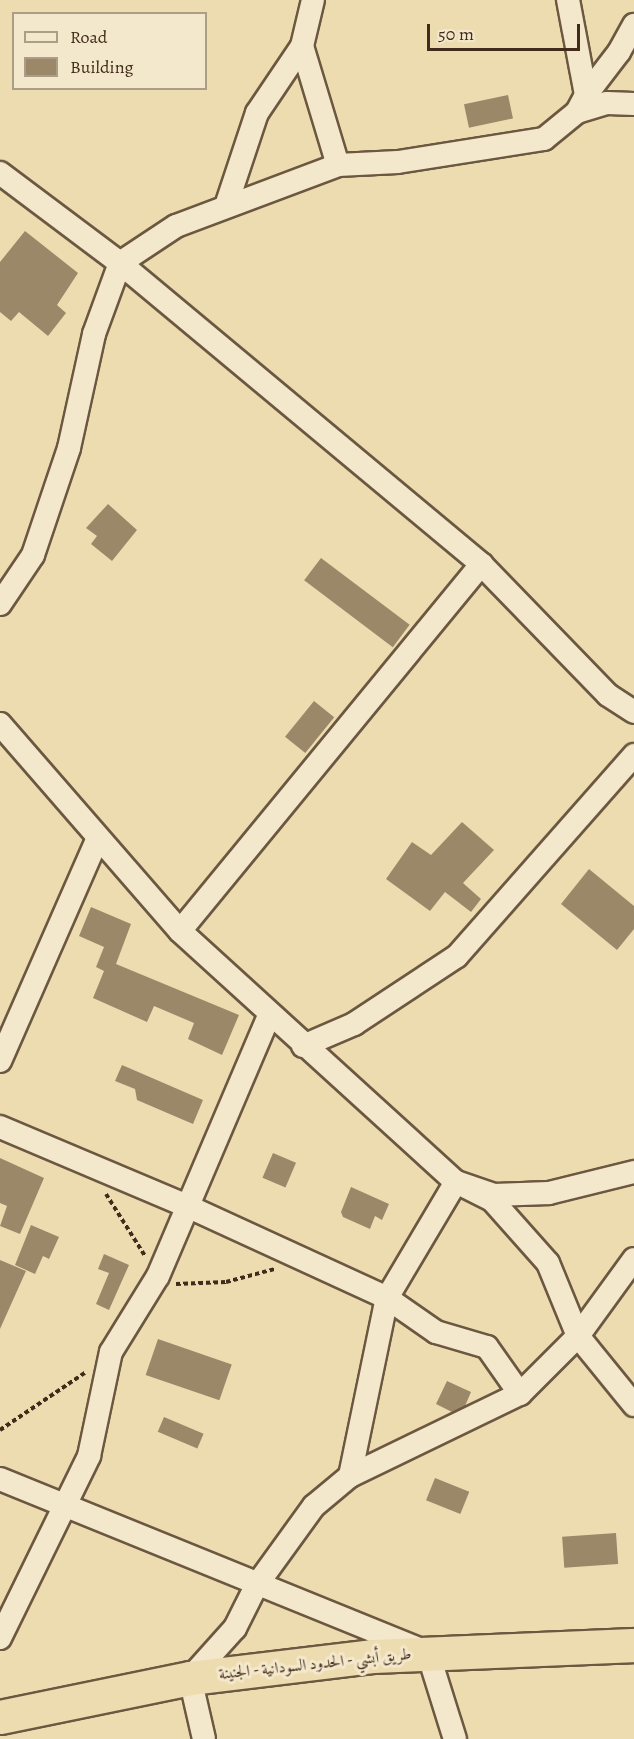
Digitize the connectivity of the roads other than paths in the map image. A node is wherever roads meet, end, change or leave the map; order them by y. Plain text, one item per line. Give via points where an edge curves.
1 (313, 0) edge
2 (568, 0) edge
3 (634, 25) edge
4 (302, 46) junction
5 (582, 103) junction
6 (634, 104) edge
7 (338, 165) junction
8 (0, 173) edge
9 (226, 206) junction
10 (120, 263) junction
11 (481, 564) junction
12 (0, 604) edge
13 (634, 712) edge
14 (0, 724) edge
15 (634, 755) edge
16 (98, 838) junction
17 (180, 931) junction
18 (270, 1016) junction
19 (303, 1046) junction
20 (0, 1061) edge
21 (0, 1127) edge
22 (634, 1172) edge
23 (456, 1182) junction
24 (185, 1205) junction
25 (634, 1259) edge
26 (387, 1298) junction
27 (578, 1336) junction
28 (519, 1394) junction
29 (634, 1405) edge
30 (350, 1476) junction
31 (0, 1479) edge
32 (64, 1506) junction
33 (256, 1586) junction
34 (0, 1638) edge
35 (634, 1645) edge
36 (428, 1653) junction
37 (190, 1678) junction
38 (0, 1717) edge
39 (204, 1739) edge
40 (455, 1739) edge

1 - 4 street
2 - 5 street
3 - 5 street via 620,52
4 - 7 street
4 - 9 street via 257,113
5 - 6 street
5 - 7 street via 544,139 398,162
7 - 9 street
8 - 10 street
9 - 10 street via 176,226
10 - 11 street
10 - 12 street via 94,334 69,448 33,555
11 - 13 street via 608,695
11 - 17 street
14 - 16 street
15 - 19 street via 457,956 354,1024
16 - 17 street
16 - 20 street
17 - 18 street
18 - 19 street
18 - 24 street
19 - 23 street
21 - 24 street
22 - 23 street via 549,1193 494,1195
23 - 26 street
23 - 27 street via 492,1200 548,1263
24 - 26 street
24 - 32 street via 158,1276 111,1352 89,1456
25 - 27 street
26 - 28 street via 436,1332 487,1347
26 - 30 street
27 - 28 street
27 - 29 street
28 - 30 street
30 - 33 street via 314,1506
31 - 32 street
32 - 33 street
32 - 34 street
33 - 36 street
33 - 37 street via 235,1628
35 - 36 highway, طريق أبشي - الحدود السودانية - الجنينة
36 - 37 highway, طريق أبشي - الحدود السودانية - الجنينة
36 - 40 street
37 - 38 highway, طريق أبشي - الحدود السودانية - الجنينة
37 - 39 street

